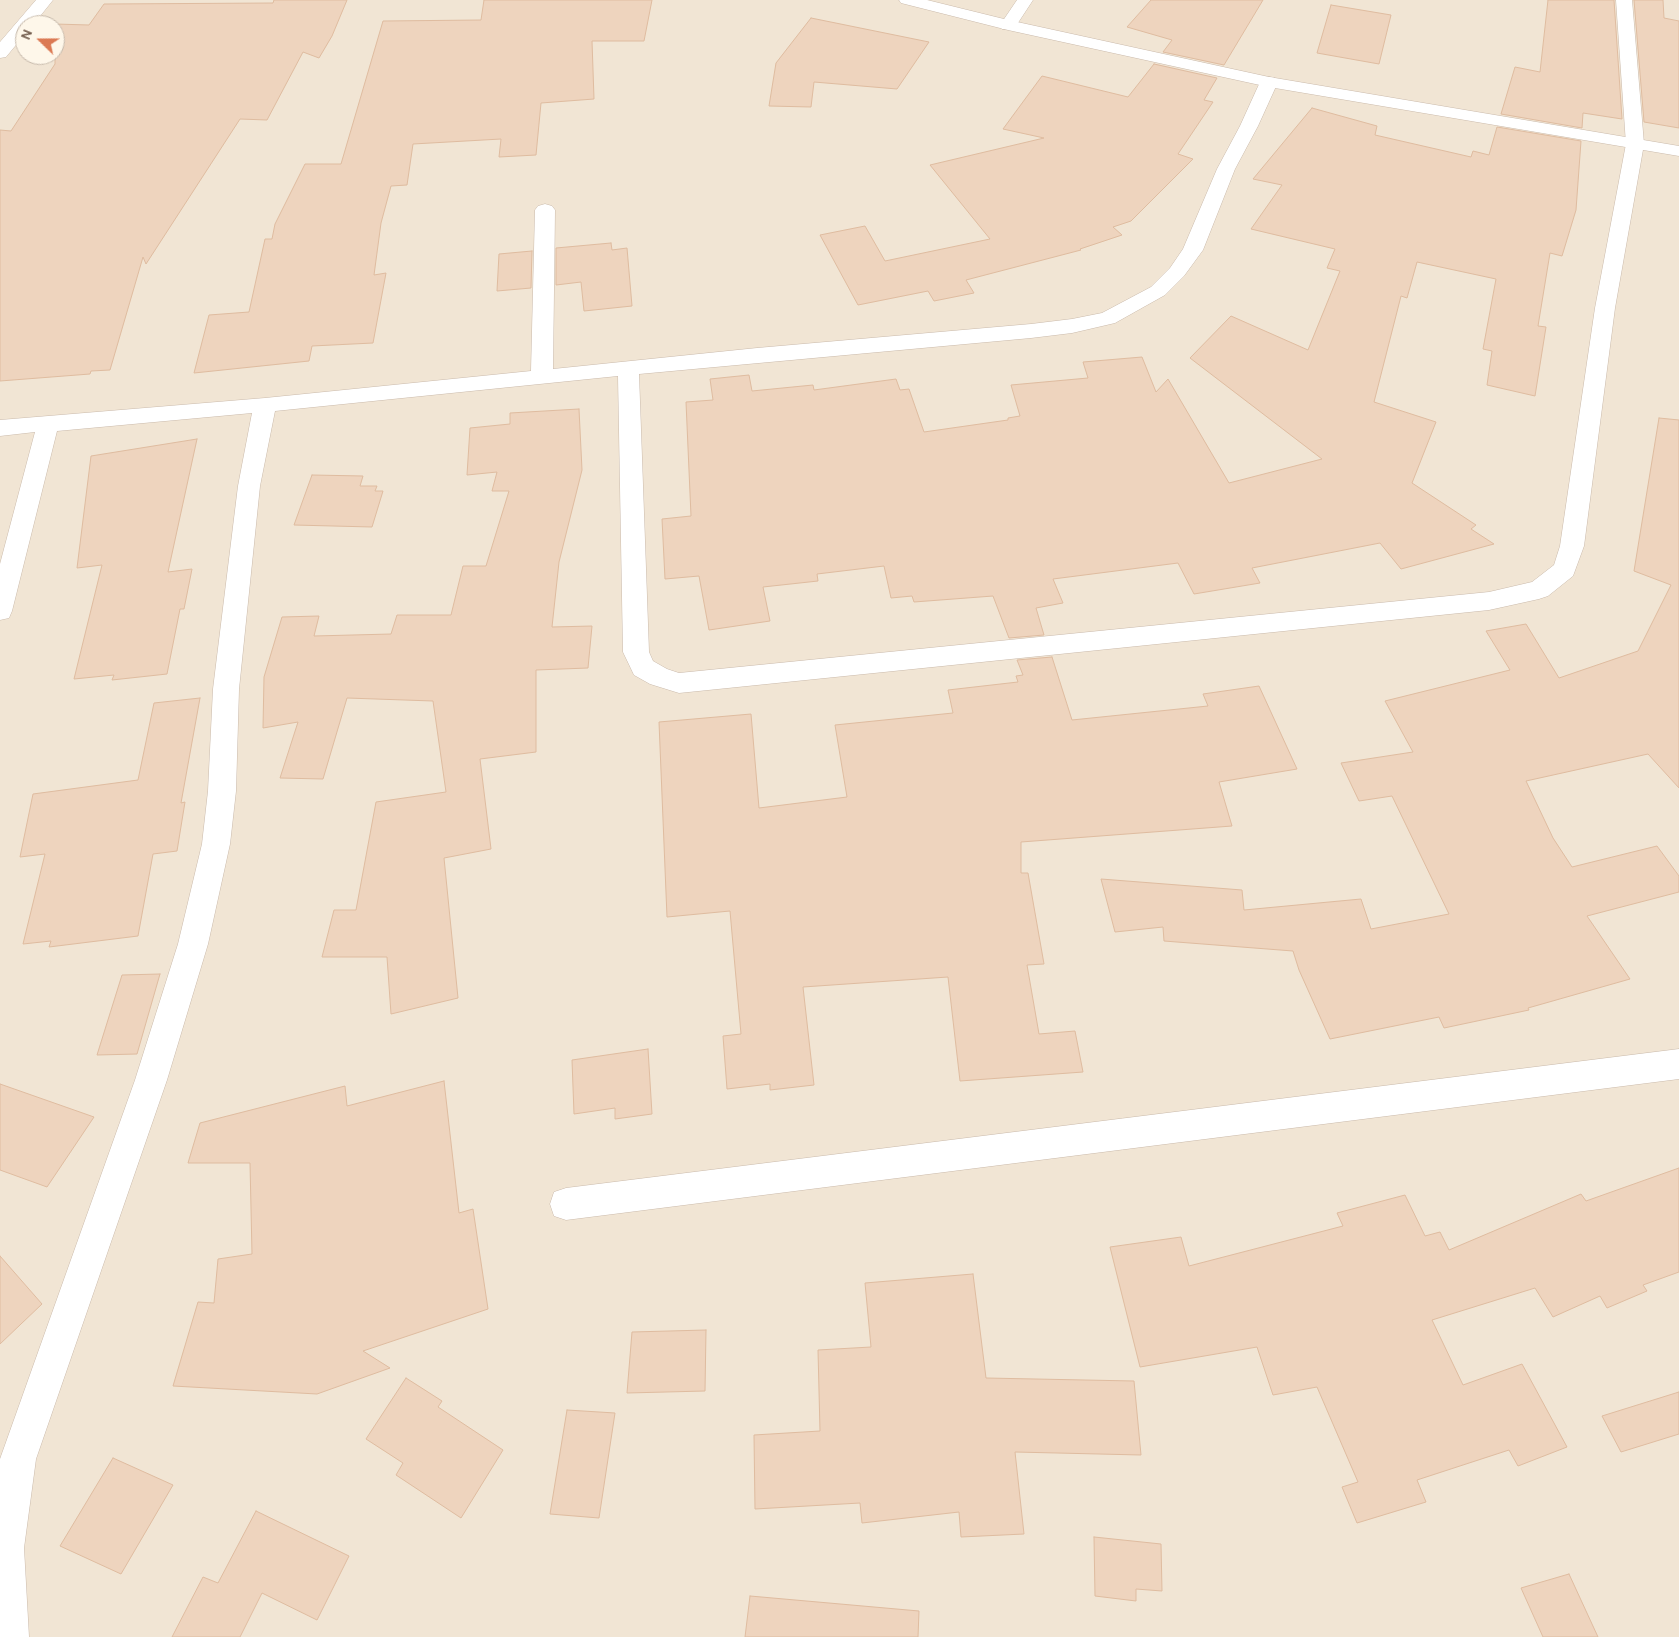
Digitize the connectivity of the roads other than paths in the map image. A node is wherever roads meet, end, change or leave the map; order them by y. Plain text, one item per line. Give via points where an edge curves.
1 (45, 0) edge
2 (907, 0) edge
3 (1025, 0) edge
4 (1624, 0) edge
5 (1008, 25) junction
6 (0, 53) edge
7 (1269, 82) junction
8 (1636, 144) junction
9 (1679, 151) edge
10 (545, 210) dead end
11 (628, 369) junction
12 (542, 377) junction
13 (265, 405) junction
14 (48, 424) junction
15 (0, 428) edge
16 (0, 611) edge
17 (1679, 1064) edge
18 (566, 1204) dead end
19 (10, 1637) edge

1 - 6 street
2 - 5 street
3 - 5 street
4 - 8 street
5 - 7 street
7 - 8 street
7 - 11 street via 1226,169 1193,250 1178,272 1158,291 1108,318 1031,331
8 - 9 street
8 - 11 street via 1604,308 1572,546 1564,570 1539,590 1489,601 679,683 644,668 636,652
10 - 12 street
11 - 12 street
12 - 13 street
13 - 14 street
13 - 19 street via 249,486 226,689 222,791 216,844 193,944 151,1080 18,1459 4,1548
14 - 15 street
14 - 16 street
17 - 18 street

